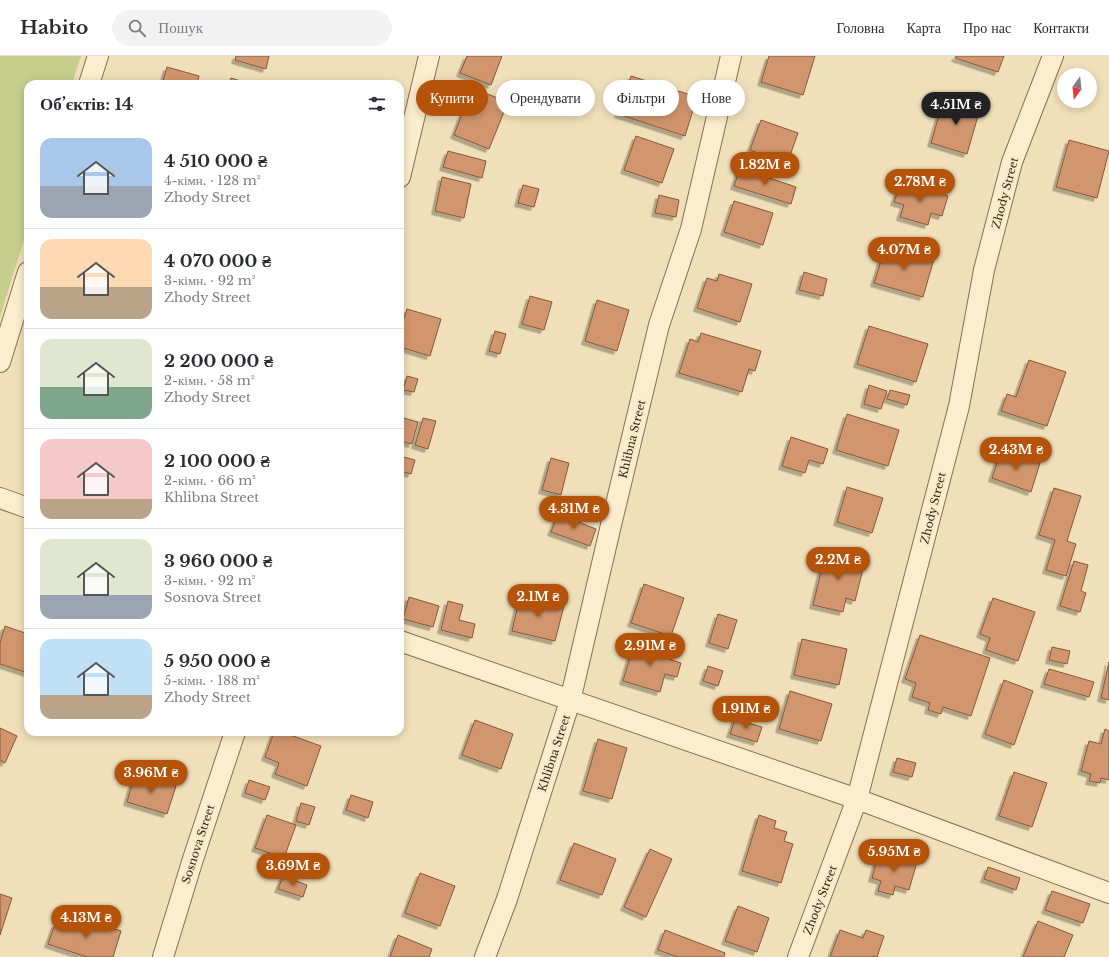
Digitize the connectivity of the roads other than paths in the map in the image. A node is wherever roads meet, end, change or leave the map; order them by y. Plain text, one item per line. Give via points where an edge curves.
1 (98, 56) edge
2 (429, 56) edge
3 (731, 56) edge
4 (1053, 56) edge
5 (90, 80) edge
6 (404, 160) edge
7 (24, 285) edge
8 (0, 362) edge
9 (0, 498) edge
10 (24, 507) edge
11 (404, 642) edge
12 (570, 701) junction
13 (234, 736) edge
14 (857, 799) junction
15 (1109, 893) edge
16 (163, 957) edge
17 (485, 957) edge
18 (798, 957) edge

1 - 5 street
2 - 6 street
3 - 12 street, Khlibna Street via 691,229 659,325
4 - 14 street, Zhody Street via 1012,162 984,270 959,406
7 - 8 street
9 - 10 street
11 - 12 street
12 - 14 street
12 - 17 street, Khlibna Street via 507,899
13 - 16 street, Sosnova Street
14 - 15 street
14 - 18 street, Zhody Street

